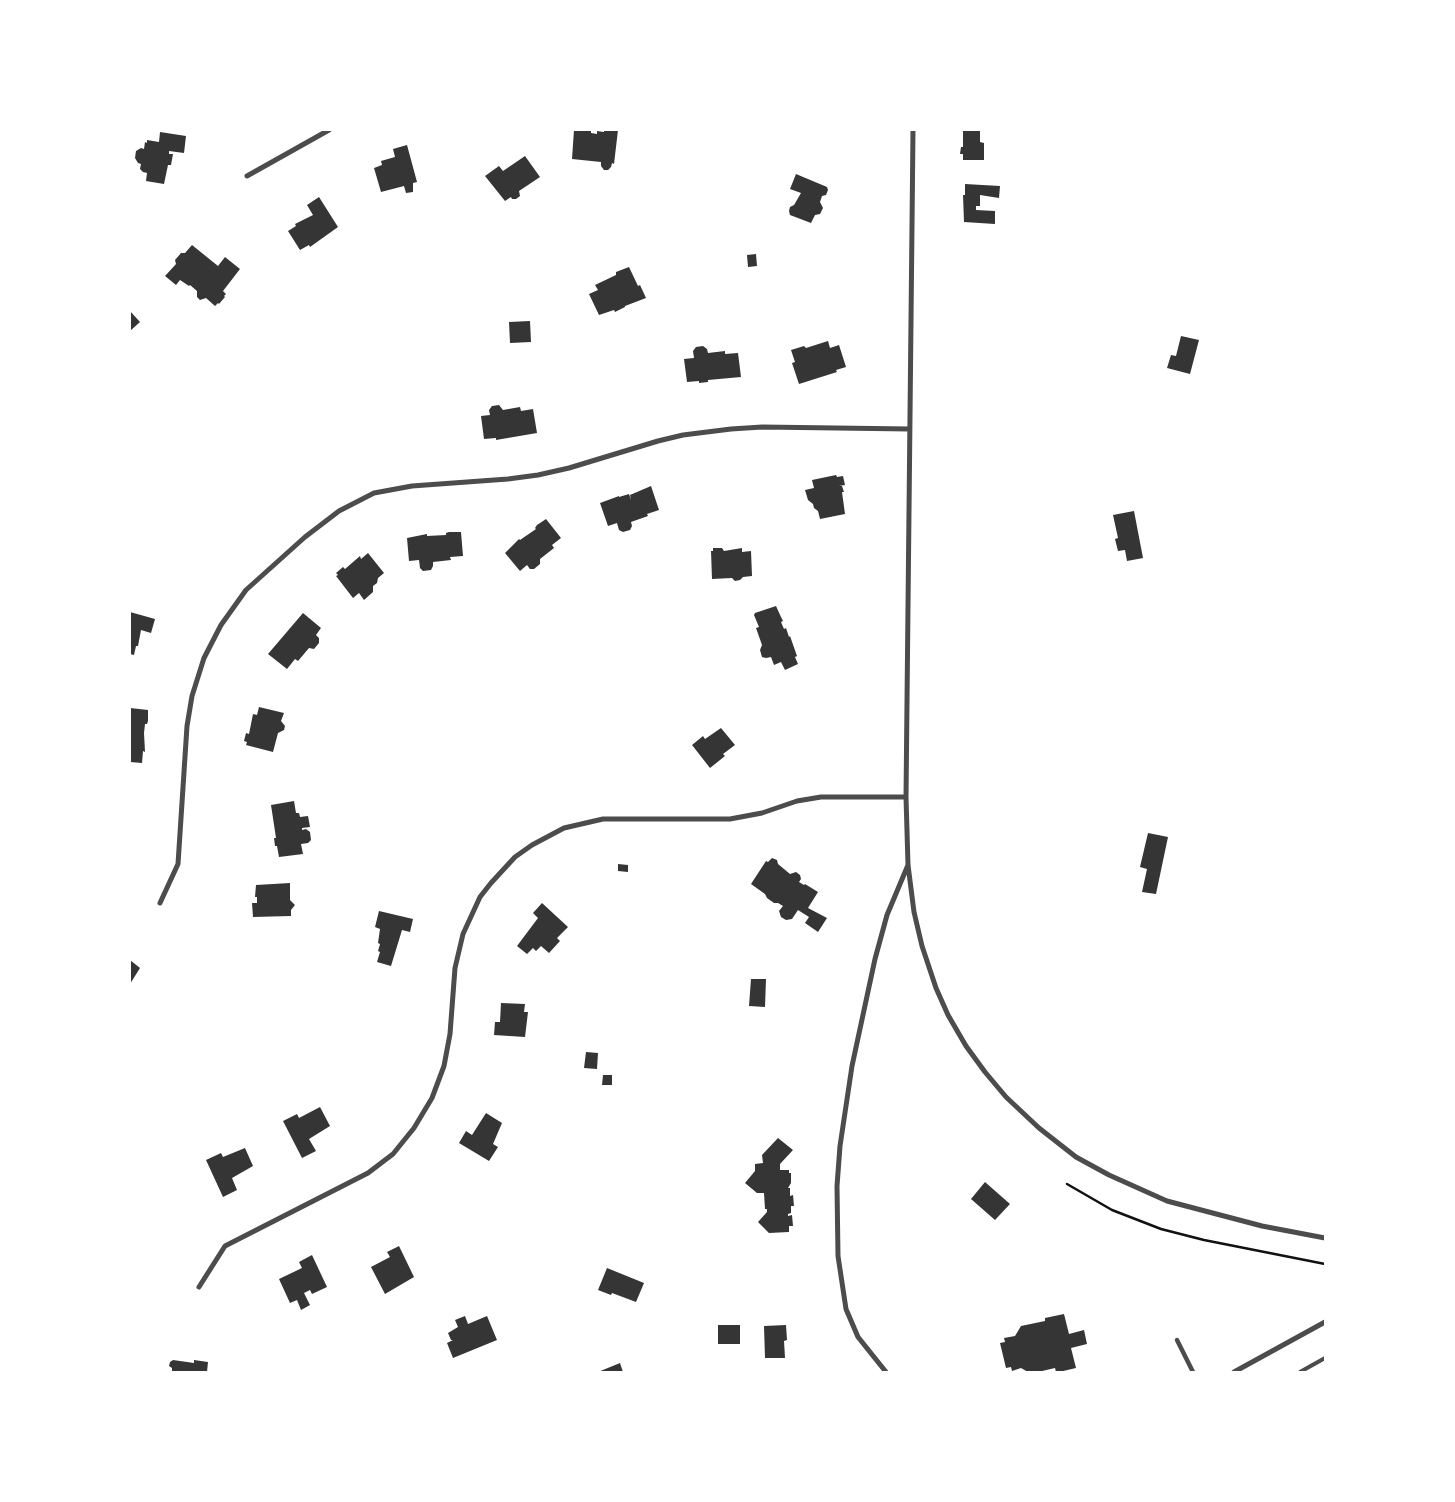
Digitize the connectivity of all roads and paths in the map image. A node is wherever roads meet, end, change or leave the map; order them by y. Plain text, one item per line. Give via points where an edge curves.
1 (329, 130) edge
2 (913, 130) edge
3 (247, 176) dead end
4 (910, 429) junction
5 (906, 796) junction
6 (908, 865) junction
7 (160, 903) dead end
8 (1067, 1184) dead end
9 (1325, 1238) edge
10 (1325, 1264) edge
11 (199, 1287) dead end
12 (1325, 1322) edge
13 (1176, 1340) dead end
14 (1325, 1358) edge
15 (886, 1372) edge
16 (1193, 1372) edge
17 (1234, 1372) edge
18 (1300, 1372) edge

1 - 3 street
2 - 4 street
4 - 5 street
4 - 7 street via 762,427 693,434 538,475 412,486 374,493 339,511 304,537 246,590 221,625 204,658 187,726 178,864
5 - 6 street
5 - 11 street via 822,797 730,819 603,819 564,828 532,845 515,858 480,897 463,934 455,968 450,1034 441,1078 414,1128 393,1154 368,1173 225,1246
6 - 9 street via 922,946 948,1015 984,1072 1006,1098 1039,1128 1076,1158 1153,1195 1262,1226
6 - 15 street via 887,914 875,959 852,1066 837,1186 838,1256 846,1310 858,1337
8 - 10 path via 1112,1210 1161,1229
12 - 17 street
13 - 16 street
14 - 18 lane

